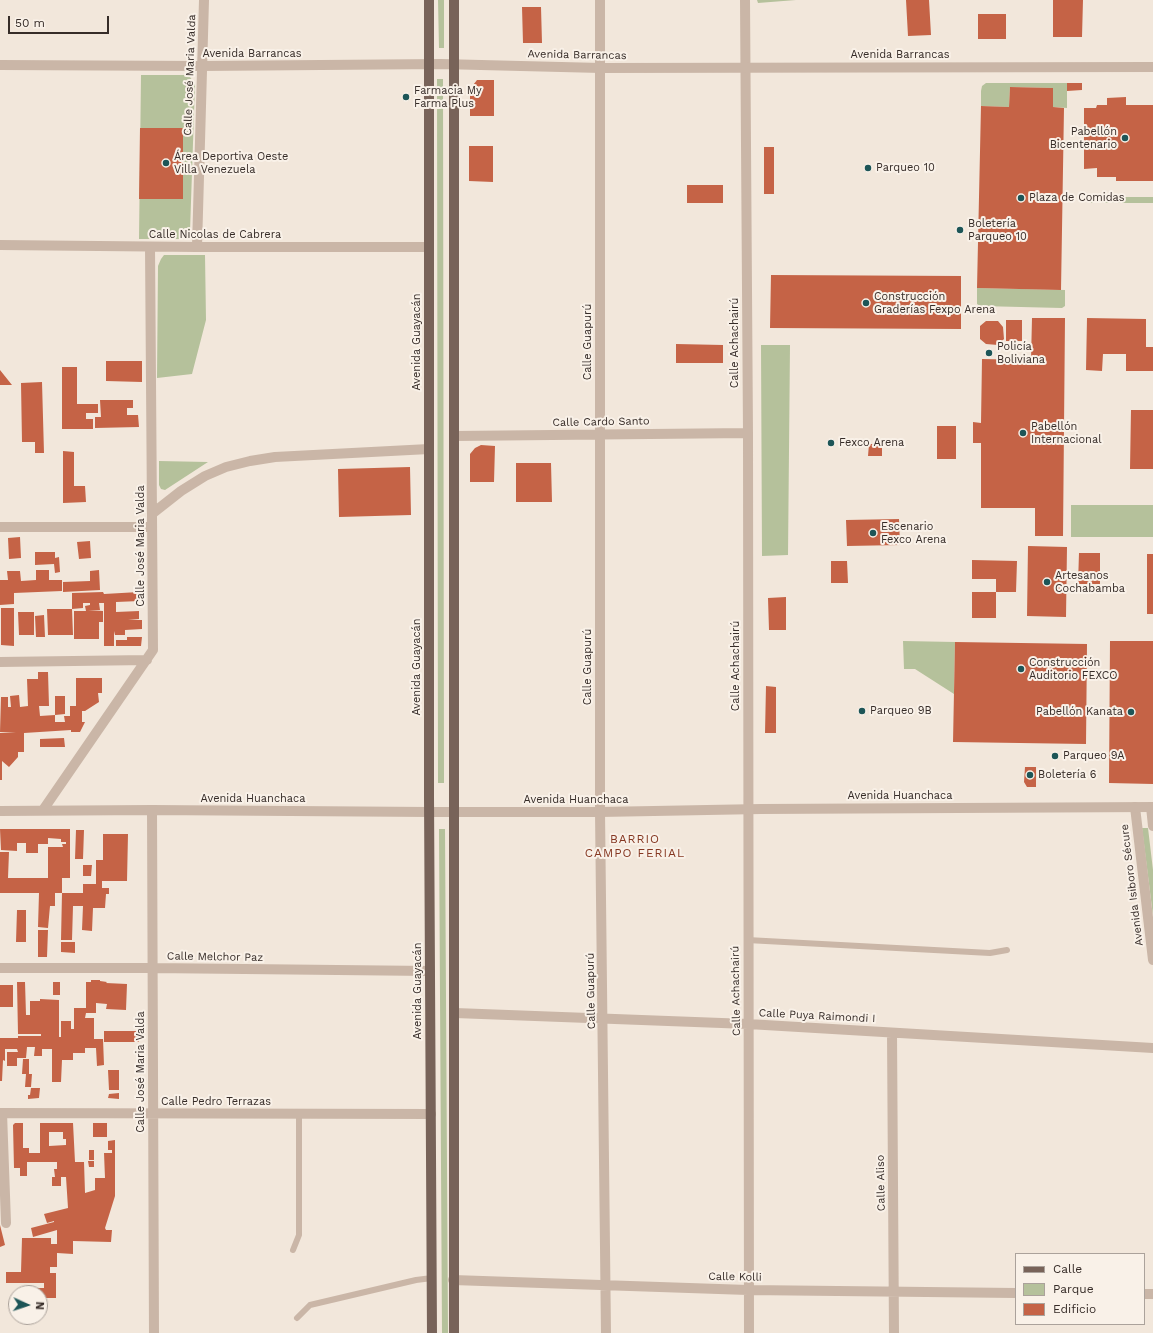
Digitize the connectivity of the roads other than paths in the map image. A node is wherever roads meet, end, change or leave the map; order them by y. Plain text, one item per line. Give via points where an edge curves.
1 (204, 0) edge
2 (429, 0) edge
3 (454, 0) edge
4 (600, 0) edge
5 (745, 0) edge
6 (429, 64) junction
7 (455, 64) junction
8 (0, 65) edge
9 (201, 66) junction
10 (1153, 67) edge
11 (600, 68) junction
12 (745, 68) junction
13 (0, 245) edge
14 (150, 247) junction
15 (197, 247) junction
16 (429, 247) junction
17 (748, 433) junction
18 (600, 434) junction
19 (454, 436) junction
20 (429, 450) junction
21 (153, 513) junction
22 (0, 527) edge
23 (152, 527) junction
24 (147, 660) junction
25 (0, 662) edge
26 (1135, 807) junction
27 (1152, 807) edge
28 (748, 809) junction
29 (42, 810) junction
30 (152, 810) junction
31 (0, 811) edge
32 (429, 812) junction
33 (454, 812) junction
34 (600, 812) junction
35 (1153, 826) edge
36 (747, 940) junction
37 (1007, 950) dead end
38 (1153, 960) edge
39 (0, 968) edge
40 (152, 968) junction
41 (430, 972) junction
42 (455, 1013) junction
43 (603, 1019) junction
44 (748, 1024) junction
45 (892, 1033) junction
46 (1153, 1048) edge
47 (1, 1113) edge
48 (153, 1114) junction
49 (299, 1114) junction
50 (431, 1114) junction
51 (3, 1223) edge
52 (293, 1250) dead end
53 (432, 1278) junction
54 (454, 1280) junction
55 (606, 1286) junction
56 (748, 1290) junction
57 (894, 1291) junction
58 (1015, 1293) edge
59 (296, 1318) dead end
60 (154, 1333) edge
61 (432, 1333) edge
62 (454, 1333) edge
63 (606, 1333) edge
64 (749, 1333) edge
65 (894, 1333) edge

1 - 9 street, Calle José Maria Valda
2 - 6 main road, Avenida Guayacán
3 - 7 main road
4 - 11 street, Calle Guapurú
5 - 12 street, Calle Achachairú
6 - 7 street, Avenida Barrancas
6 - 9 street, Avenida Barrancas
6 - 16 main road, Avenida Guayacán
7 - 11 street, Avenida Barrancas
7 - 19 main road
8 - 9 street, Avenida Barrancas
9 - 15 street, Calle José Maria Valda
10 - 12 street, Avenida Barrancas
11 - 12 street, Avenida Barrancas
11 - 18 street, Calle Guapurú
12 - 17 street, Calle Achachairú
13 - 14 street, Calle Nicolas de Cabrera
14 - 15 street, Calle Nicolas de Cabrera
14 - 21 street, Calle José Maria Valda
15 - 16 street, Calle Nicolas de Cabrera
16 - 20 main road, Avenida Guayacán
17 - 18 street, Calle Cardo Santo
17 - 28 street, Calle Achachairú
18 - 19 street, Calle Cardo Santo
18 - 34 street, Calle Guapurú
19 - 33 main road
20 - 21 street via 250,460 205,476
20 - 32 main road, Avenida Guayacán
21 - 23 street, Calle José Maria Valda
22 - 23 street
23 - 24 street, Calle José Maria Valda via 153,650
24 - 25 street
24 - 29 street, Calle José Maria Valda
26 - 27 street, Avenida Huanchaca
26 - 28 street, Avenida Huanchaca
26 - 38 street, Avenida Isiboro Sécure
27 - 35 street
28 - 34 street, Avenida Huanchaca
28 - 36 street, Calle Achachairú
29 - 30 street, Avenida Huanchaca
29 - 31 street, Avenida Huanchaca
30 - 32 street, Avenida Huanchaca
30 - 40 street, Calle José Maria Valda
32 - 33 street, Avenida Huanchaca
32 - 41 main road, Avenida Guayacán
33 - 34 street, Avenida Huanchaca
33 - 42 main road
34 - 43 street, Calle Guapurú
36 - 37 lane via 990,953
36 - 44 street, Calle Achachairú
39 - 40 street, Calle Melchor Paz
40 - 41 street, Calle Melchor Paz
40 - 48 street, Calle José Maria Valda
41 - 50 main road, Avenida Guayacán
42 - 43 street, Calle Puya Raimondi I
42 - 54 main road
43 - 44 street, Calle Puya Raimondi I
43 - 55 street, Calle Guapurú
44 - 45 street, Calle Puya Raimondi I
44 - 56 street, Calle Achachairú
45 - 46 street, Calle Puya Raimondi I
45 - 57 street, Calle Aliso
47 - 48 street, Calle Pedro Terrazas
47 - 51 street
48 - 49 street, Calle Pedro Terrazas
48 - 60 street, Calle José Maria Valda
49 - 50 street, Calle Pedro Terrazas
49 - 52 lane via 299,1235
50 - 53 main road, Avenida Guayacán
53 - 59 lane via 310,1305
53 - 61 main road, Avenida Guayacán
54 - 55 street, Calle Kolli
54 - 62 main road
55 - 56 street, Calle Kolli
55 - 63 street, Calle Guapurú
56 - 57 street, Calle Kolli
56 - 64 street, Calle Achachairú
57 - 58 street, Calle Kolli
57 - 65 street, Calle Aliso

